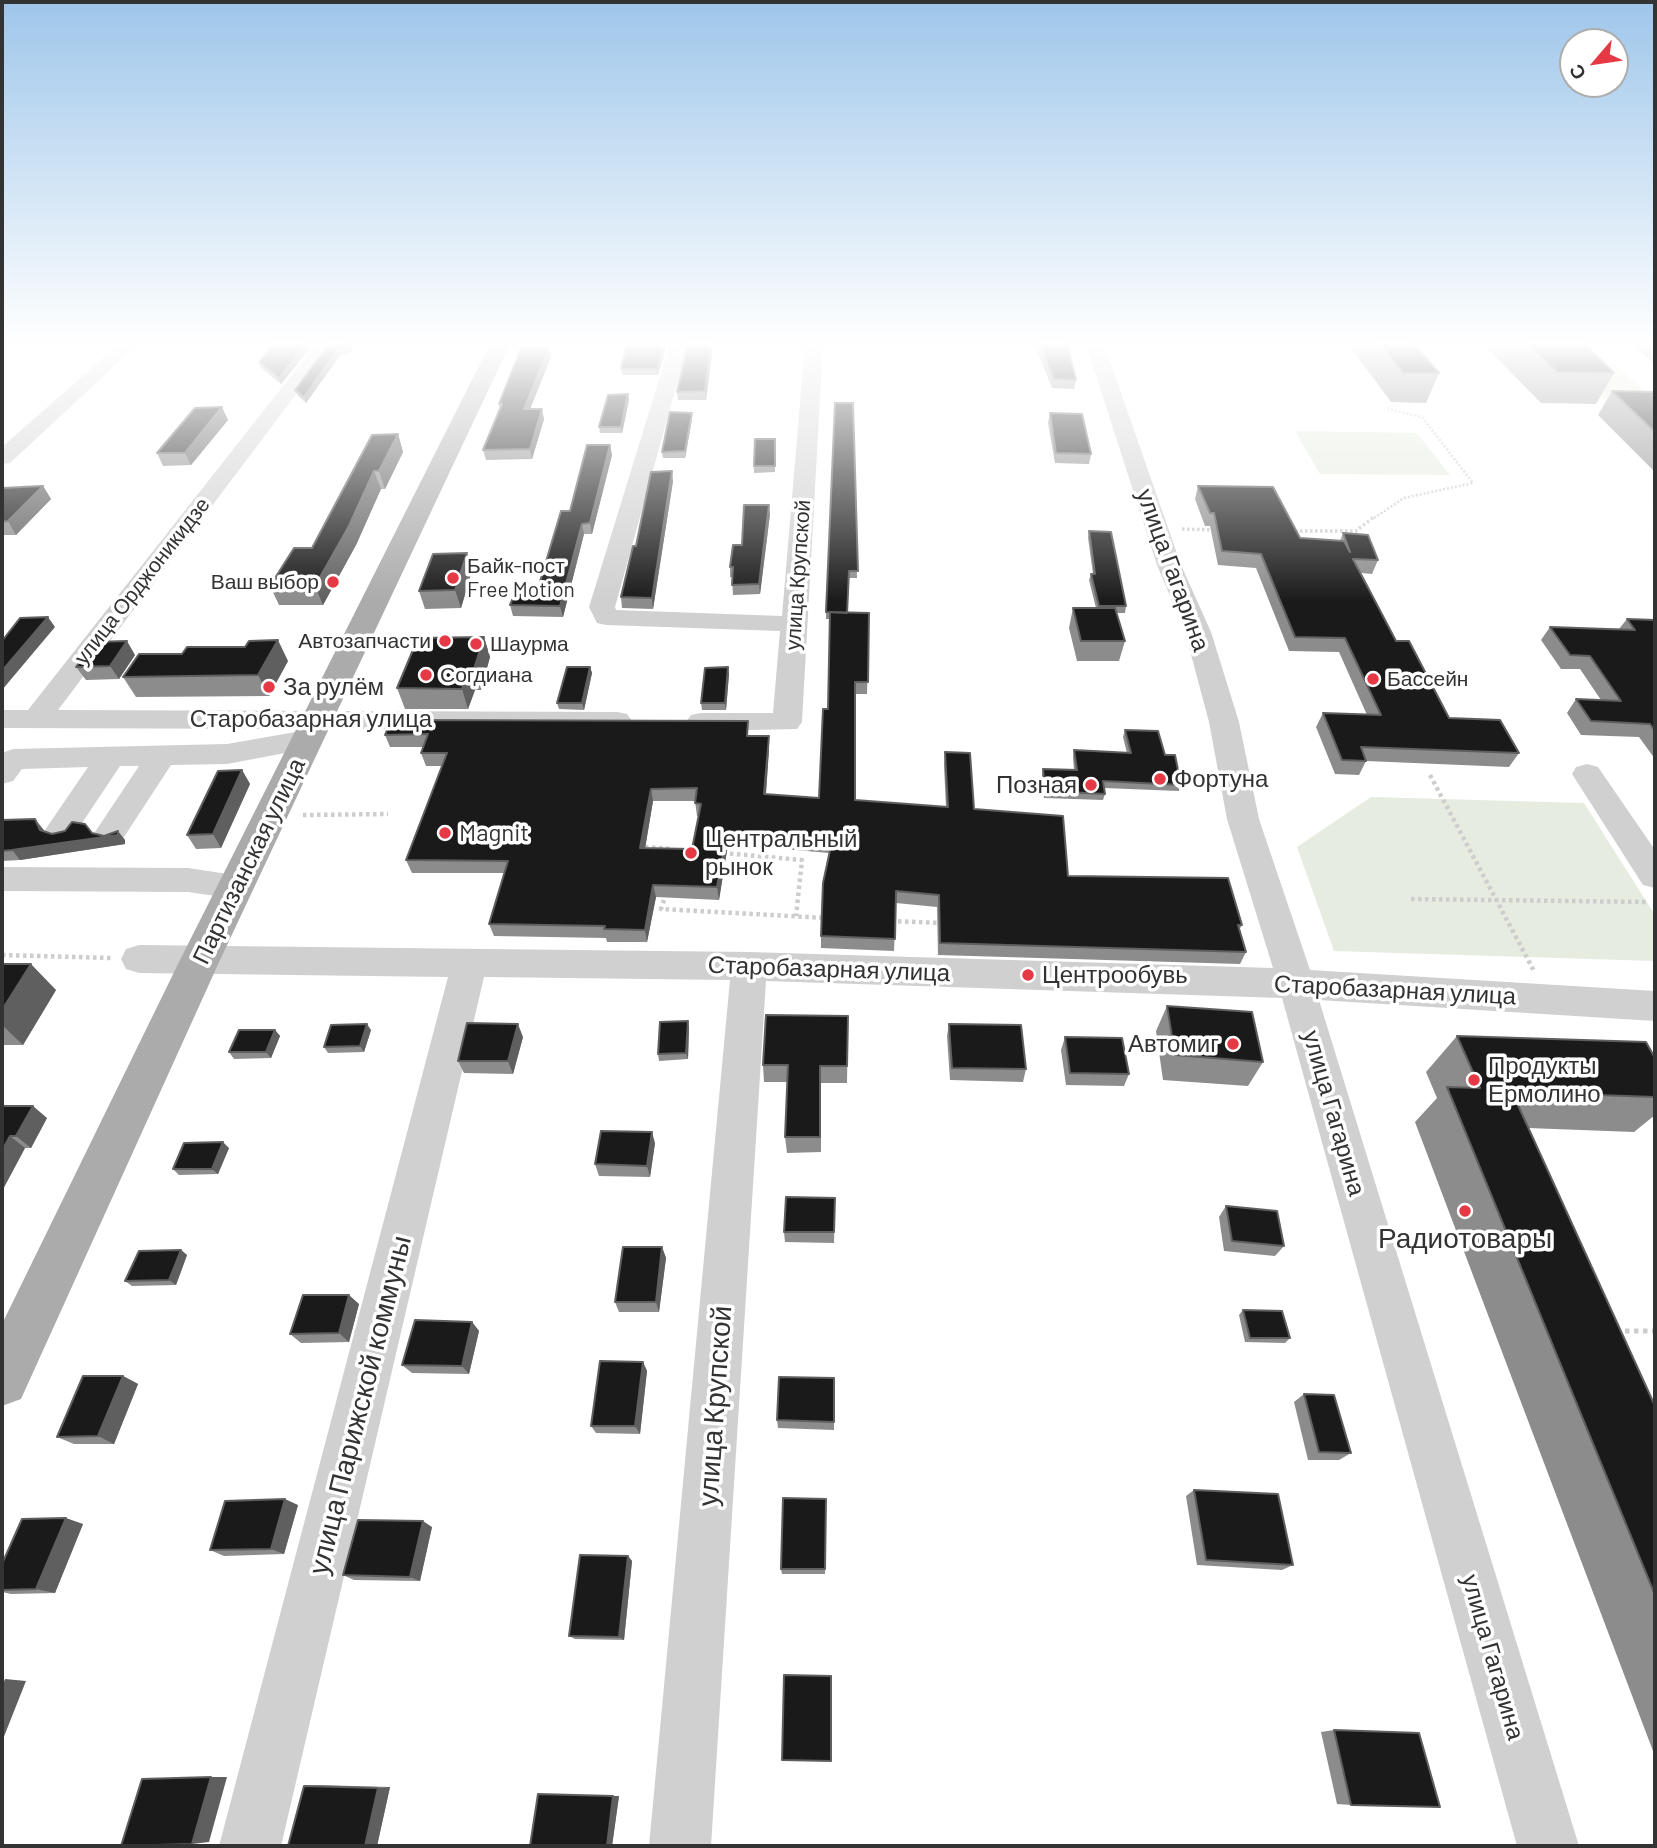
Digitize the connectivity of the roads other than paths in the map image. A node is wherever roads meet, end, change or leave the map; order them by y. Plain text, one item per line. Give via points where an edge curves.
1 (33, 430) edge
2 (259, 430) edge
3 (458, 430) edge
4 (653, 430) edge
5 (808, 430) edge
6 (1125, 430) edge
7 (2, 458) edge
8 (794, 624) junction
9 (2, 719) edge
10 (36, 719) junction
11 (787, 722) joint
12 (312, 729) junction
13 (162, 755) junction
14 (111, 757) junction
15 (2, 774) edge
16 (1587, 774) dead end
17 (35, 861) edge
18 (1655, 876) edge
19 (81, 880) junction
20 (236, 886) junction
21 (139, 959) road end
22 (200, 960) junction
23 (469, 964) junction
24 (749, 966) junction
25 (1296, 984) junction
26 (1655, 1006) edge
27 (2, 1380) edge
28 (250, 1846) edge
29 (680, 1846) edge
30 (1548, 1846) edge

1 - 7 street
2 - 10 street, улица Орджоникидзе
3 - 12 main road, Партизанская улица
4 - 8 street via 605,590 602,607 606,617
5 - 8 street, улица Крупской
6 - 25 street, улица Гагарина via 1198,632 1224,722 1243,819
8 - 11 street, улица Крупской
9 - 10 street, Старобазарная улица
10 - 12 street, Старобазарная улица
11 - 12 street, Старобазарная улица
12 - 13 street via 227,754
12 - 20 main road, Партизанская улица
13 - 14 street
13 - 19 street
14 - 15 street via 13,759
14 - 17 street
16 - 18 street
17 - 19 street
19 - 20 street via 188,880
20 - 22 main road, Партизанская улица
21 - 22 street, Старобазарная улица
22 - 23 street, Старобазарная улица
22 - 27 main road, Партизанская улица
23 - 24 street, Старобазарная улица
23 - 28 street, улица Парижской коммуны
24 - 25 street, Старобазарная улица
24 - 29 street, улица Крупской
25 - 26 street, Старобазарная улица
25 - 30 street, улица Гагарина

